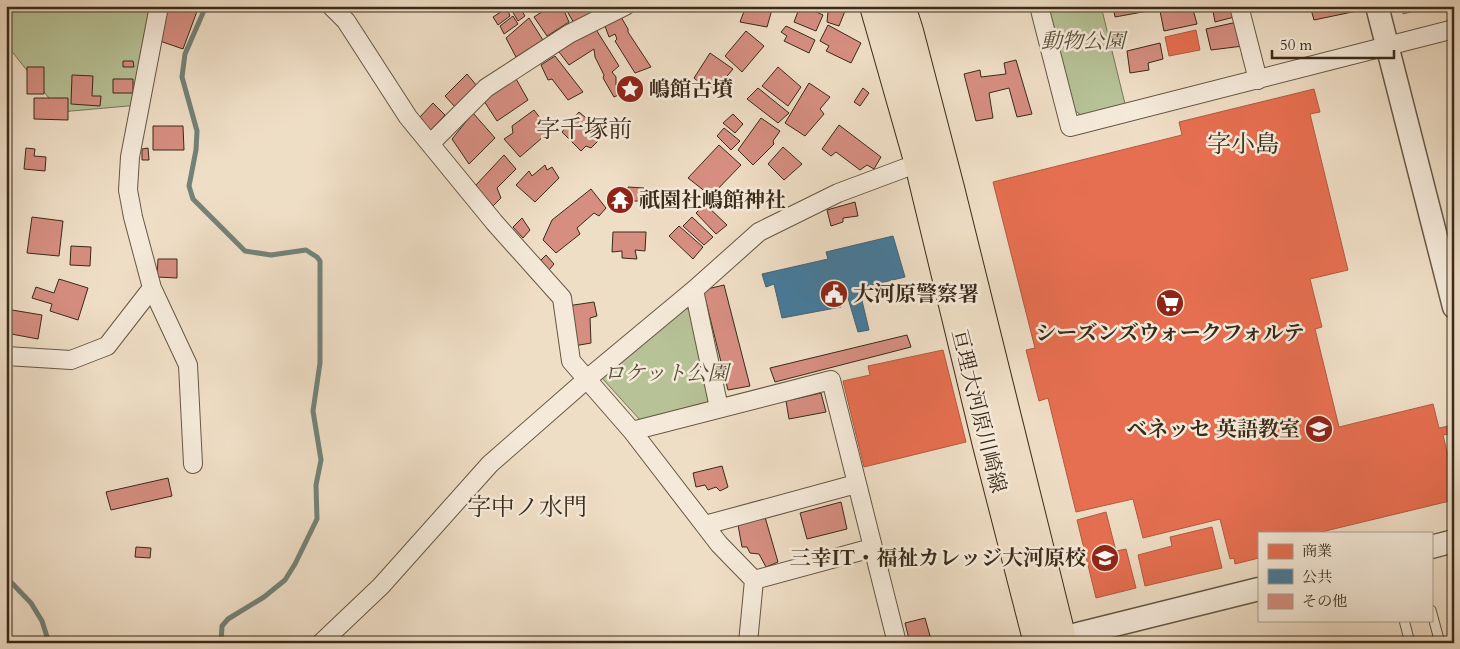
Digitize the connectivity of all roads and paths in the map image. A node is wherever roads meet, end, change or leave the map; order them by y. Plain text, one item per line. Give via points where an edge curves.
1 (158, 6) edge
2 (330, 6) edge
3 (625, 6) edge
4 (874, 6) edge
5 (901, 6) edge
6 (1039, 6) edge
7 (1240, 6) edge
8 (1377, 6) edge
9 (1454, 29) edge
10 (1387, 47) junction
11 (1258, 80) junction
12 (431, 143) junction
13 (931, 162) junction
14 (1448, 256) edge
15 (152, 288) junction
16 (694, 290) junction
17 (1454, 307) edge
18 (6, 356) edge
19 (587, 379) junction
20 (720, 408) junction
21 (632, 431) junction
22 (193, 464) dead end
23 (856, 484) junction
24 (705, 526) junction
25 (1454, 541) edge
26 (1432, 547) edge
27 (872, 548) junction
28 (754, 580) junction
29 (1258, 589) edge
30 (1432, 614) edge
31 (1405, 622) edge
32 (1052, 642) edge
33 (322, 643) edge
34 (748, 643) edge
35 (897, 643) edge
36 (1410, 643) edge
37 (1440, 643) edge

1 - 15 street via 130,157 128,190 132,217
2 - 12 street via 346,21 408,116
3 - 12 street via 569,34 486,88
4 - 13 main road, 亘理大河原川崎線
5 - 13 main road, 亘理大河原川崎線 via 909,31
6 - 11 street via 1070,127
7 - 11 street
8 - 10 street
9 - 10 street
10 - 11 street
10 - 14 street
12 - 19 street via 494,222 562,298 571,361
13 - 16 street via 838,192 759,232
13 - 32 main road, 亘理大河原川崎線
14 - 17 street
15 - 18 street via 107,346 71,360
15 - 22 street via 188,365
16 - 19 street
16 - 20 street
19 - 21 street
19 - 33 street via 490,464 381,586
20 - 21 street
20 - 23 street via 831,380
21 - 24 street
23 - 24 street
23 - 27 street
24 - 28 street
25 - 26 street
27 - 28 street
27 - 35 street
28 - 34 street
29 - 32 street
30 - 37 lane
31 - 36 lane

